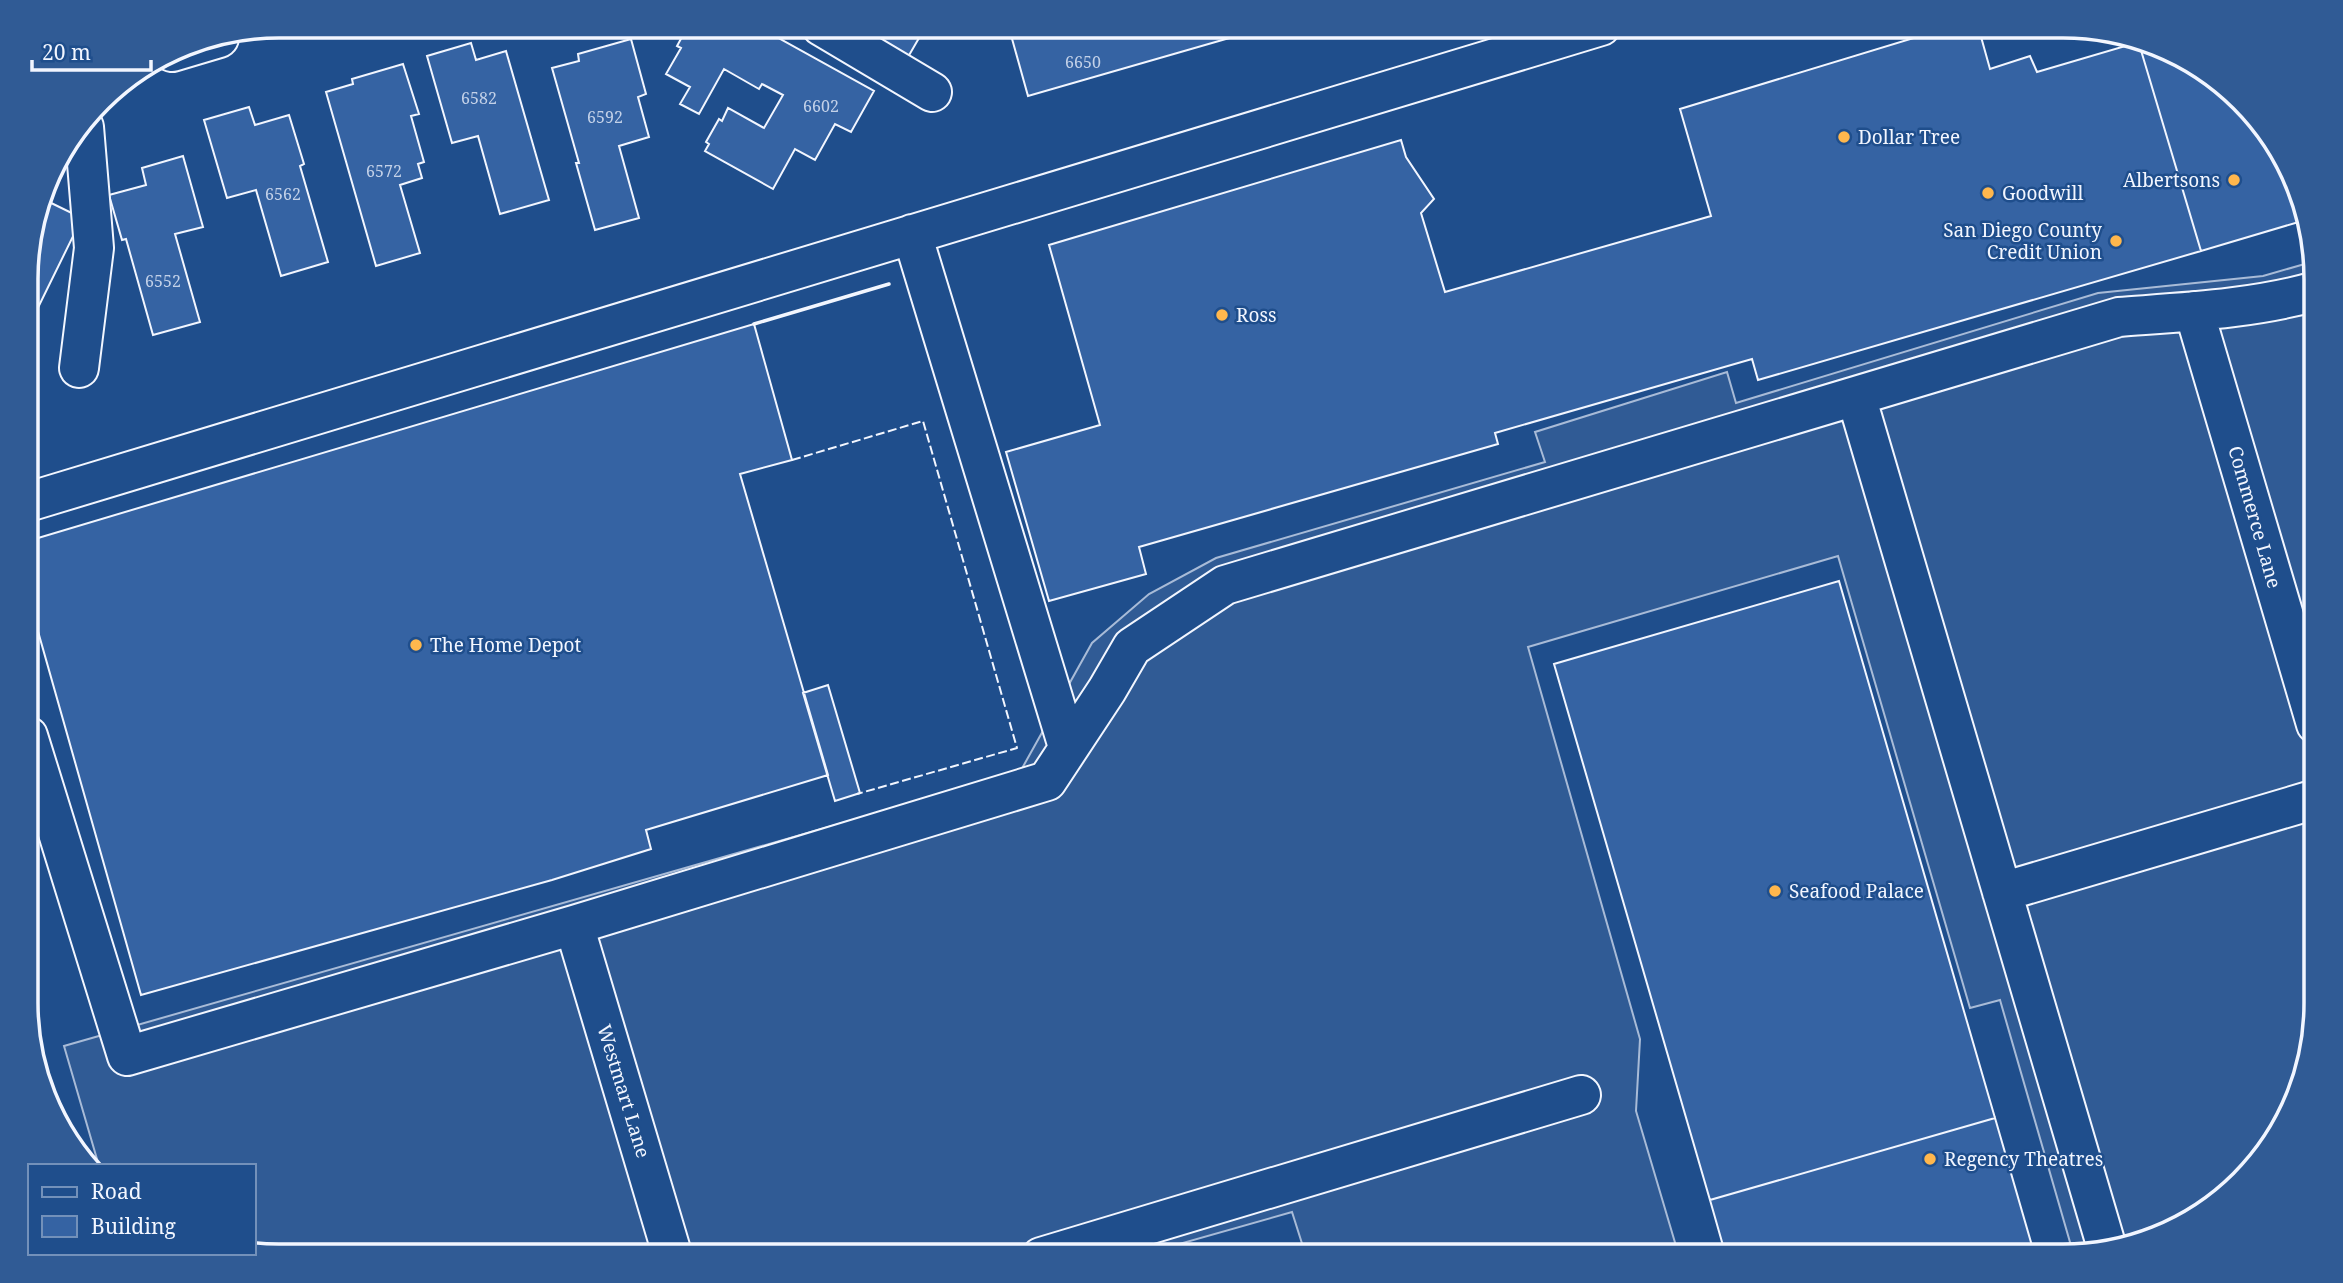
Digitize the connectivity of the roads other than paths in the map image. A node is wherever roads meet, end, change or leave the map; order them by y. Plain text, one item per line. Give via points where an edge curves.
1 (841, 38) edge
2 (1561, 38) edge
3 (932, 92) dead end
4 (85, 138) edge
5 (912, 234) junction
6 (2304, 294) edge
7 (2194, 311) junction
8 (79, 368) dead end
9 (1856, 396) junction
10 (38, 499) edge
11 (2304, 683) edge
12 (1069, 747) junction
13 (38, 768) edge
14 (2304, 803) edge
15 (2002, 892) junction
16 (574, 925) junction
17 (1581, 1095) dead end
18 (2105, 1241) edge
19 (669, 1244) edge
20 (1081, 1244) edge

1 - 3 street
2 - 5 street
4 - 8 street via 94,248
5 - 10 street
5 - 12 street
6 - 7 street
7 - 9 street via 2119,317
7 - 11 street, Commerce Lane
9 - 12 street via 1225,585 1132,647
9 - 15 street
12 - 16 street via 1047,781
13 - 16 street via 127,1056
14 - 15 street
15 - 18 street
16 - 19 street, Westmart Lane
17 - 20 street

